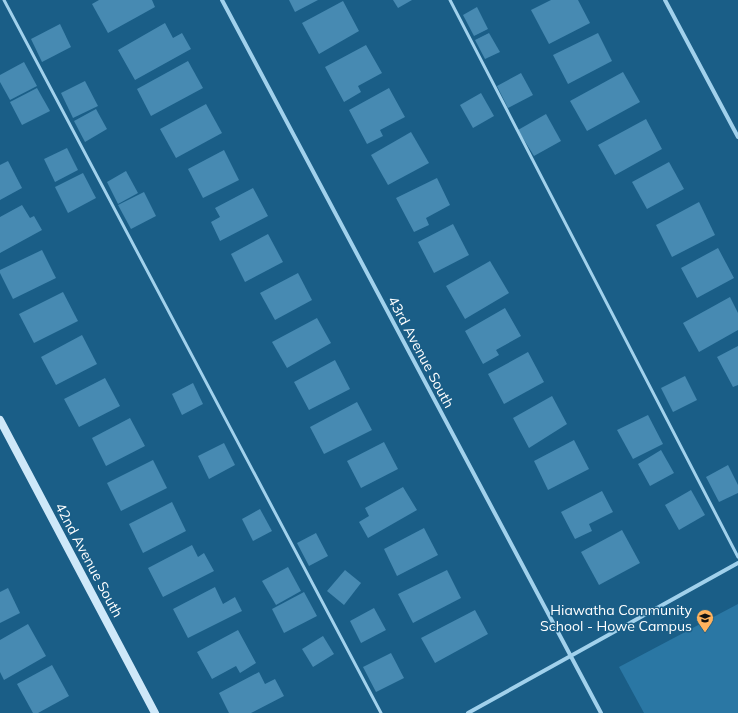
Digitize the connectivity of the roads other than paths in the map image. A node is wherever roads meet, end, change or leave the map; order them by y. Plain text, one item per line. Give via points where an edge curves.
1 (4, 0) edge
2 (222, 0) edge
3 (450, 0) edge
4 (665, 0) edge
5 (738, 137) edge
6 (0, 420) edge
7 (738, 557) edge
8 (738, 563) edge
9 (571, 657) junction
10 (155, 713) edge
11 (381, 713) edge
12 (468, 713) edge
13 (601, 713) edge

1 - 11 lane
2 - 9 street, 43rd Avenue South
3 - 7 lane
4 - 5 street
6 - 10 street, 42nd Avenue South
8 - 9 street
9 - 12 street
9 - 13 street, 43rd Avenue South

